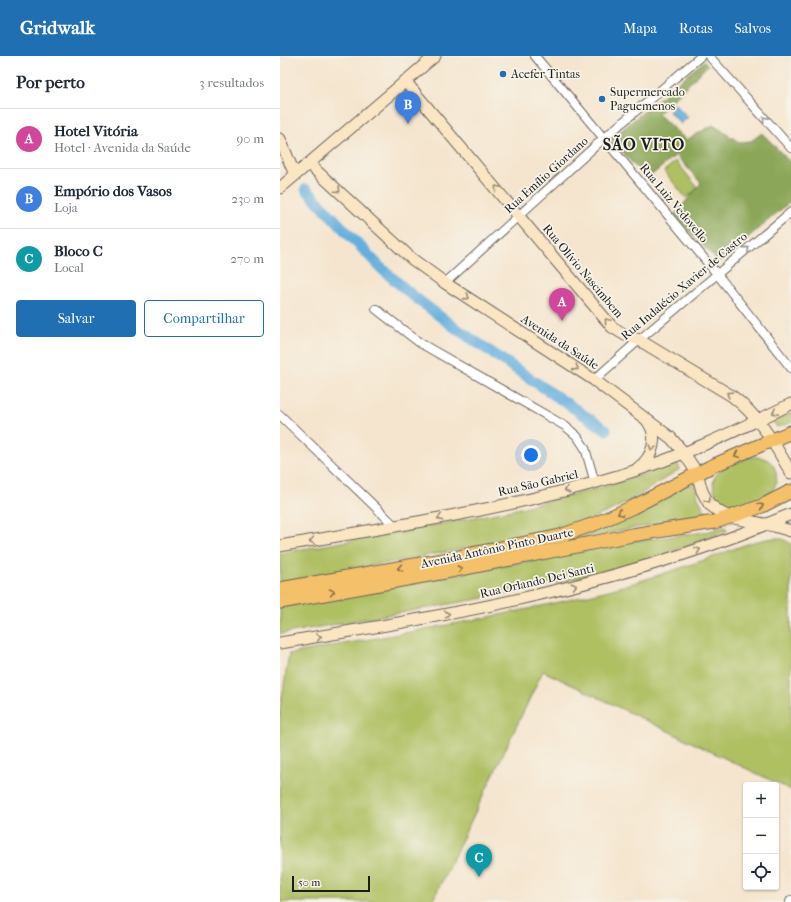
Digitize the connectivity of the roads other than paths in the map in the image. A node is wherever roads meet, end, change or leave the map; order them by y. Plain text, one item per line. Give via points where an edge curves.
1 (435, 56) edge
2 (535, 56) edge
3 (701, 56) edge
4 (709, 56) edge
5 (405, 81) junction
6 (604, 138) junction
7 (280, 139) edge
8 (791, 148) edge
9 (288, 159) junction
10 (309, 164) junction
11 (295, 175) junction
12 (280, 188) edge
13 (791, 212) edge
14 (520, 215) junction
15 (718, 274) junction
16 (446, 283) junction
17 (376, 309) dead end
18 (639, 340) junction
19 (791, 368) edge
20 (594, 380) junction
21 (791, 404) edge
22 (280, 415) edge
23 (645, 418) junction
24 (758, 420) junction
25 (791, 432) edge
26 (772, 440) junction
27 (684, 453) junction
28 (632, 471) junction
29 (697, 473) junction
30 (791, 473) edge
31 (595, 483) junction
32 (791, 491) edge
33 (791, 514) edge
34 (729, 517) junction
35 (767, 524) junction
36 (395, 526) junction
37 (791, 532) edge
38 (280, 546) edge
39 (280, 589) edge
40 (280, 602) edge
41 (280, 643) edge

1 - 5 main road
2 - 6 street, Rua Luiz Vedovello
3 - 6 street, Rua Emílio Giordano
8 -> 4 street
5 - 10 main road
14 -> 5 main road, Rua Olívio Nascimbem
6 - 14 street, Rua Emílio Giordano
6 - 15 street, Rua Luiz Vedovello
7 - 9 main road
9 - 10 main road via 296,164
9 - 11 main road
10 - 11 main road
10 -> 16 main road, Avenida da Saúde via 412,259
11 - 12 main road
15 -> 13 street, Rua Indalécio Xavier de Castro
14 - 16 street, Rua Emílio Giordano
18 -> 14 main road, Rua Olívio Nascimbem via 612,327
15 - 18 street, Rua Indalécio Xavier de Castro
15 - 19 street, Rua Luiz Vedovello
16 -> 20 main road, Avenida da Saúde
17 - 31 street via 420,343 565,426 577,436 585,448
18 - 20 street, Rua Indalécio Xavier de Castro
24 -> 18 main road, Rua Olívio Nascimbem via 746,406 732,396
20 - 23 main road, Avenida da Saúde
21 -> 24 main road, Rua São Gabriel
22 - 36 street
23 - 27 main road, Avenida da Saúde via 671,438
23 -> 28 main road via 652,430 654,445 641,466
24 - 26 main road, Rua Olívio Nascimbem
24 - 27 main road, Rua São Gabriel
25 - 26 main road, Avenida Antônio Pinto Duarte
26 -> 29 main road, Avenida Antônio Pinto Duarte
26 - 30 main road
27 - 28 main road, Rua São Gabriel
27 - 29 main road, Avenida da Saúde
28 - 31 main road, Rua São Gabriel
29 -> 34 main road, Avenida da Saúde via 709,504
29 -> 39 main road, Avenida Antônio Pinto Duarte via 597,524 560,536
31 -> 36 main road, Rua São Gabriel via 517,502
34 -> 32 main road, Avenida Antônio Pinto Duarte via 762,506
33 - 35 main road, Rua Orlando Dei Santi
34 - 35 main road, Avenida da Saúde
40 -> 34 main road, Avenida Antônio Pinto Duarte via 632,535 698,525
35 - 37 main road, Avenida da Saúde
41 -> 35 main road, Rua Orlando Dei Santi via 452,613 537,595 672,558
36 -> 38 main road, Rua São Gabriel

